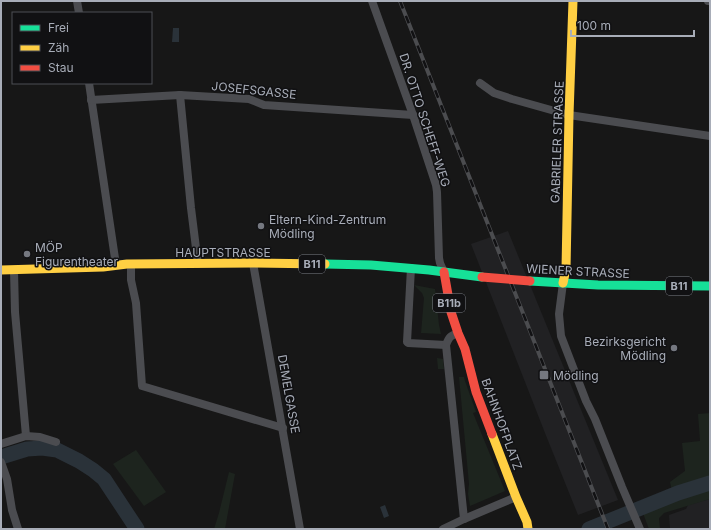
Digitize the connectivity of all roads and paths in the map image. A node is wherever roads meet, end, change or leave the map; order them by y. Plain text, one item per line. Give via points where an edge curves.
1 (77, 1) edge
2 (372, 1) edge
3 (573, 1) edge
4 (79, 12) edge
5 (480, 83) dead end
6 (89, 84) edge
7 (180, 95) junction
8 (91, 100) junction
9 (413, 115) junction
10 (569, 115) junction
11 (710, 136) edge
12 (253, 263) junction
13 (131, 264) junction
14 (198, 264) junction
15 (116, 265) junction
16 (411, 268) junction
17 (1, 270) edge
18 (14, 270) junction
19 (444, 272) junction
20 (563, 284) junction
21 (710, 286) edge
22 (458, 333) junction
23 (446, 345) junction
24 (283, 428) junction
25 (26, 436) junction
26 (56, 442) dead end
27 (1, 444) edge
28 (1, 462) edge
29 (516, 497) junction
30 (464, 518) junction
31 (527, 526) edge
32 (639, 526) edge
33 (18, 529) edge
34 (300, 529) edge
35 (443, 529) edge

1 - 4 street
2 - 9 street, DR. OTTO SCHEFF-WEG
3 - 10 main road, GABRIELER STRASSE
5 - 10 street via 494,93
6 - 8 street
7 - 8 street, JOSEFSGASSE
7 - 9 street, JOSEFSGASSE via 249,99 264,105
7 - 14 street
8 - 15 street
9 - 19 street, DR. OTTO SCHEFF-WEG via 436,185 439,258
10 - 11 street
10 - 20 main road, GABRIELER STRASSE via 566,269
12 - 14 main road, HAUPTSTRASSE / B11
12 - 16 main road, HAUPTSTRASSE / B11
12 - 24 street, DEMELGASSE
13 - 14 main road, HAUPTSTRASSE / B11
13 - 15 main road, HAUPTSTRASSE / B11
13 - 24 street via 142,386
15 - 18 main road, HAUPTSTRASSE / B11
16 - 19 main road, HAUPTSTRASSE / B11
16 - 23 street via 407,342
17 - 18 main road, HAUPTSTRASSE / B11
18 - 25 street via 15,312
19 - 20 main road, WIENER STRASSE / B11, bridge
19 - 22 main road, BAHNHOFPLATZ / B11b via 451,312
20 - 21 main road, WIENER STRASSE / B11
20 - 32 street via 559,314 561,336
22 - 23 street via 451,336
22 - 29 main road, BAHNHOFPLATZ / B11b via 465,349 476,392
23 - 30 street
24 - 34 street, DEMELGASSE
25 - 26 street
25 - 27 street
28 - 33 street
29 - 30 street
29 - 31 main road, BAHNHOFPLATZ / B11b
30 - 35 street

